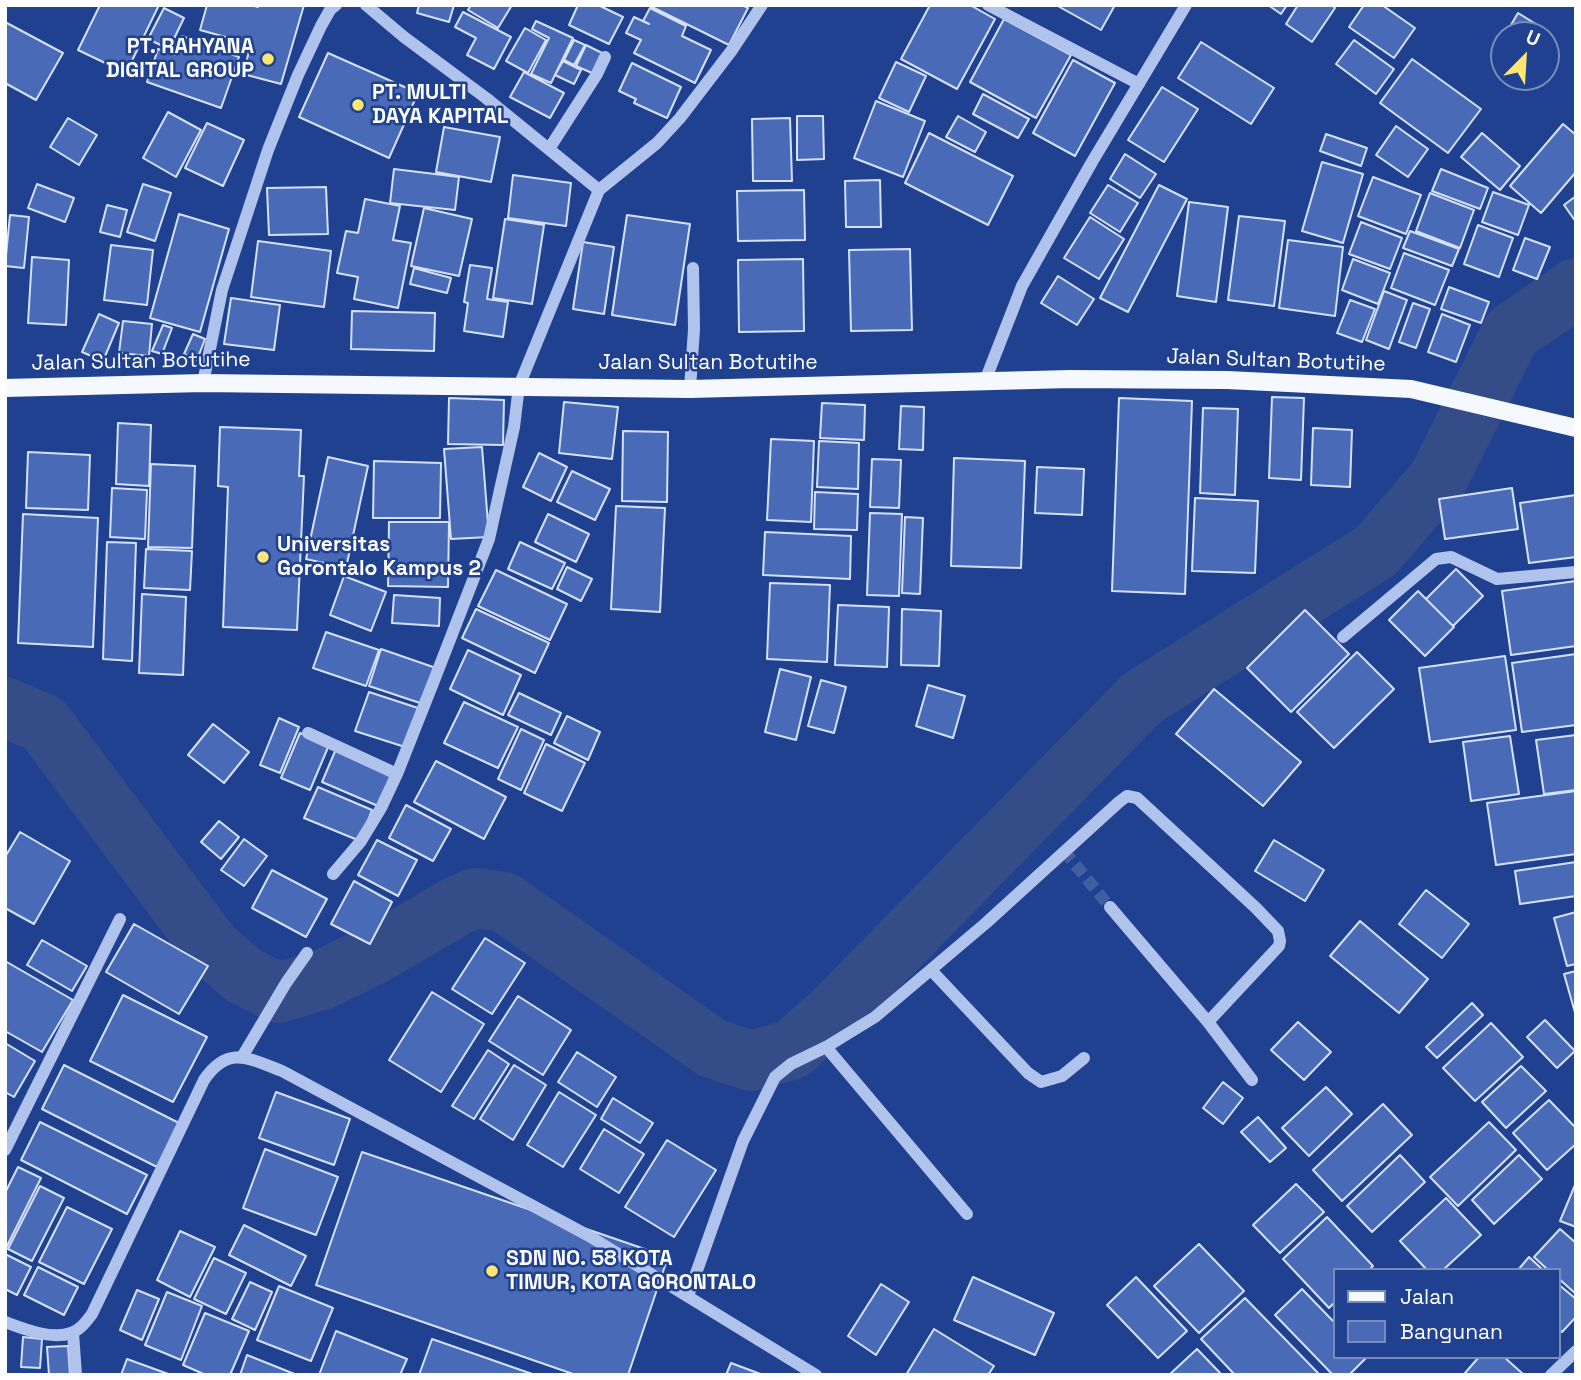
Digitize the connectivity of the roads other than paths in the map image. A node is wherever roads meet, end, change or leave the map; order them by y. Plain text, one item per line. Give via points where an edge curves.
1 (336, 5) edge
2 (366, 5) edge
3 (762, 5) edge
4 (988, 5) edge
5 (1186, 5) edge
6 (606, 57) dead end
7 (1139, 83) junction
8 (549, 149) junction
9 (599, 190) junction
10 (693, 268) dead end
11 (985, 381) junction
12 (204, 383) junction
13 (519, 386) junction
14 (5, 388) edge
15 (690, 389) junction
16 (1576, 428) edge
17 (1576, 572) edge
18 (1343, 637) dead end
19 (308, 733) dead end
20 (397, 774) junction
21 (332, 874) dead end
22 (1110, 907) tunnel mouth
23 (120, 919) dead end
24 (307, 953) dead end
25 (931, 970) junction
26 (1208, 1022) junction
27 (826, 1047) junction
28 (242, 1057) junction
29 (1084, 1058) dead end
30 (1252, 1080) dead end
31 (5, 1150) edge
32 (967, 1214) dead end
33 (688, 1296) junction
34 (5, 1322) edge
35 (73, 1333) junction
36 (1576, 1351) edge
37 (76, 1375) edge
38 (816, 1375) edge
39 (1551, 1375) edge

1 - 12 street via 298,75 268,150 222,290
2 - 8 street
3 - 9 street via 680,118
4 - 7 street
5 - 7 street
6 - 8 street
7 - 11 street via 1022,286
8 - 9 street
9 - 13 street
10 - 15 street
11 - 15 main road, Jalan Sultan Botutihe
11 - 16 main road, Jalan Sultan Botutihe via 1227,380 1410,389
12 - 13 main road, Jalan Sultan Botutihe
12 - 14 main road, Jalan Sultan Botutihe
13 - 15 main road, Jalan Sultan Botutihe
13 - 20 street via 489,539
17 - 18 street via 1497,579 1451,557 1436,559
19 - 20 street
20 - 21 street via 361,841
22 - 26 street
23 - 31 street
24 - 28 street
25 - 26 street via 1127,796 1137,798 1278,931 1279,946
25 - 27 street via 875,1017
25 - 29 street via 1041,1082 1062,1076
26 - 30 street
27 - 32 street
27 - 33 street via 775,1077 743,1141
28 - 33 street via 282,1071 455,1163
28 - 35 street via 227,1058 204,1080 92,1314
33 - 38 street
34 - 35 street via 46,1334
35 - 37 street
36 - 39 street

